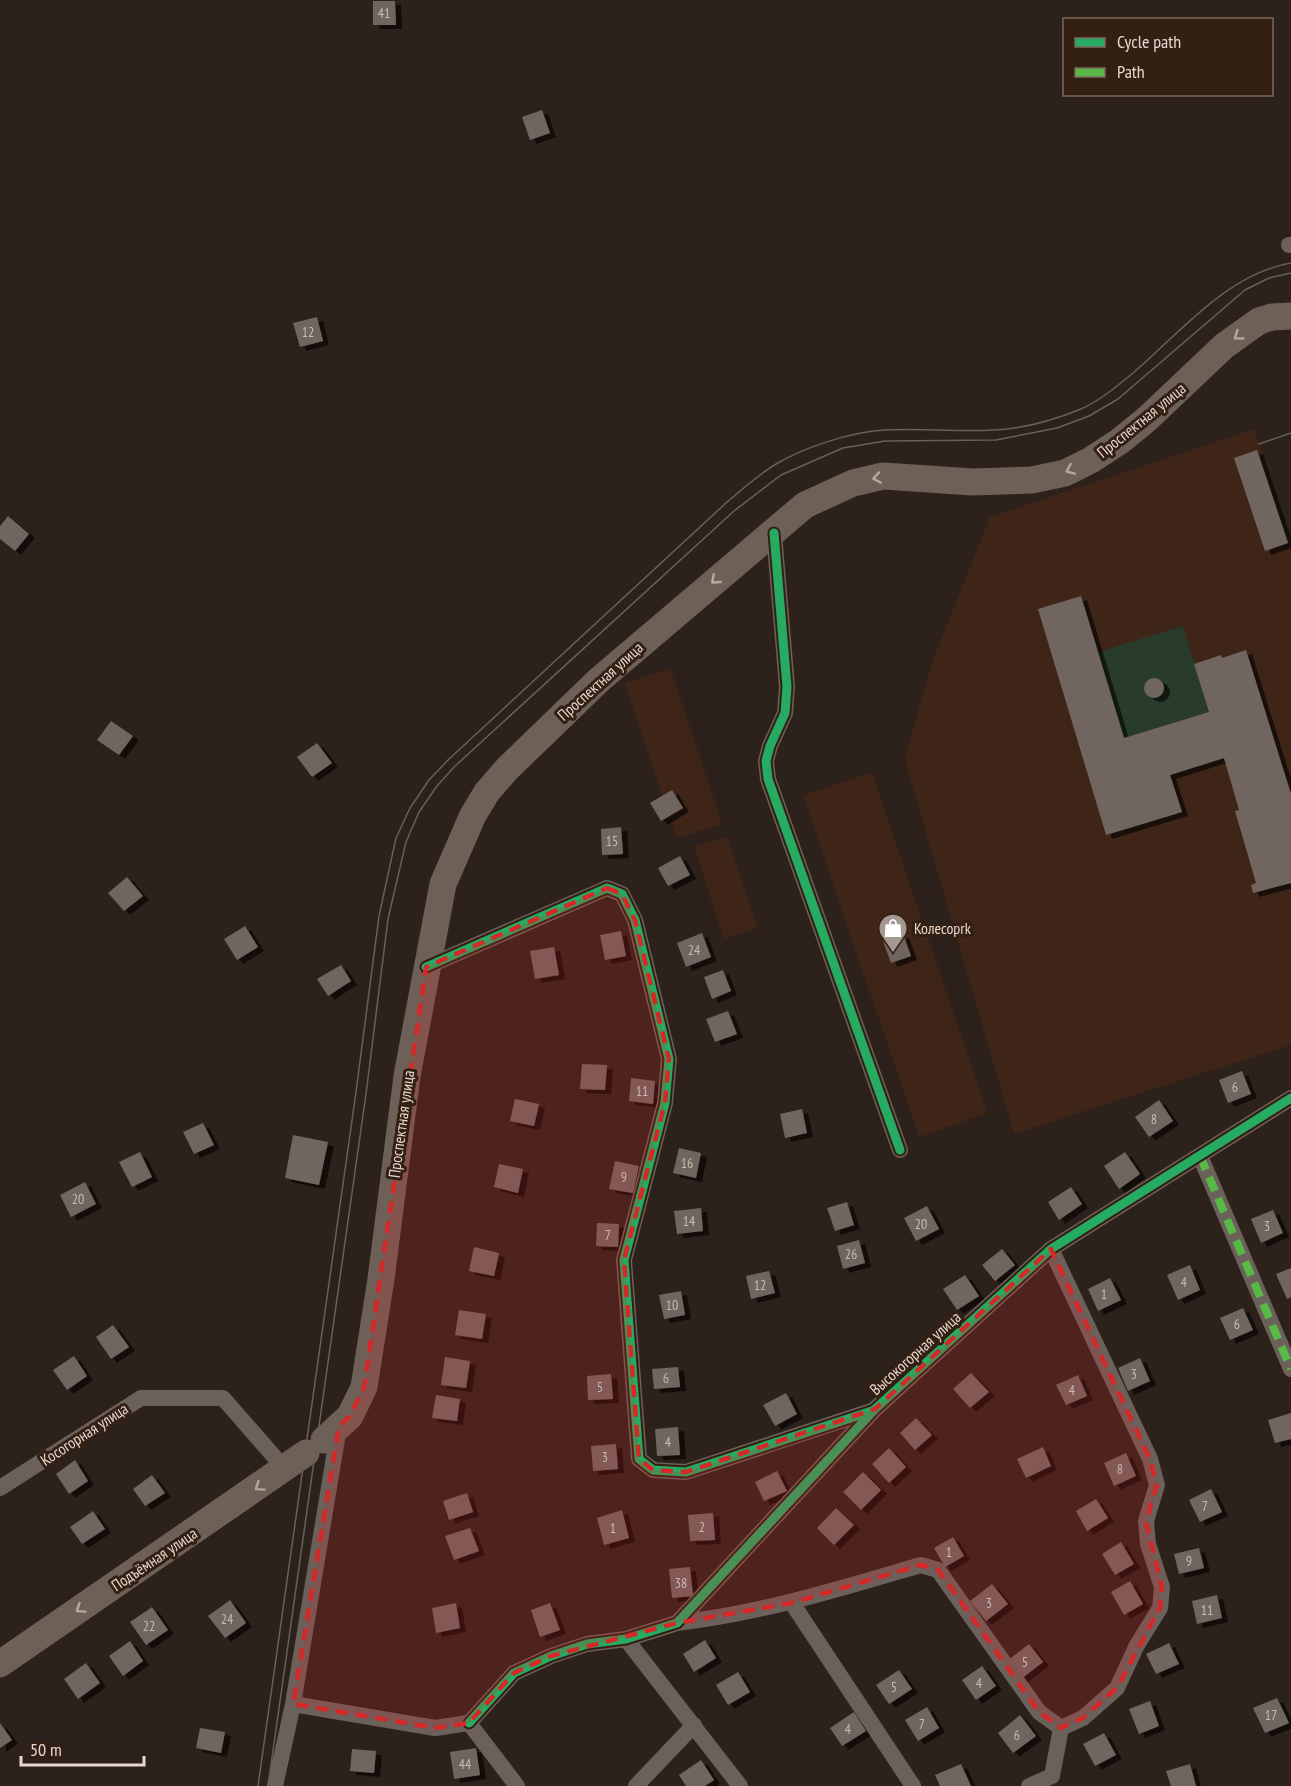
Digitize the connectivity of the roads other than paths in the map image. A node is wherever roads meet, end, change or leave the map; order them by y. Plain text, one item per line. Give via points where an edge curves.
1 (1291, 316) edge
2 (774, 533) junction
3 (426, 966) junction
4 (1291, 1098) edge
5 (900, 1150) dead end
6 (1200, 1156) junction
7 (1051, 1249) junction
8 (1291, 1369) edge
9 (875, 1409) junction
10 (314, 1447) junction
11 (0, 1488) edge
12 (792, 1603) junction
13 (677, 1623) junction
14 (626, 1639) junction
15 (0, 1664) edge
16 (293, 1704) junction
17 (469, 1723) junction
18 (694, 1725) junction
19 (1061, 1728) junction
20 (275, 1786) edge
21 (517, 1786) edge
22 (636, 1786) edge
23 (740, 1786) edge
24 (913, 1786) edge
25 (1029, 1786) edge

1 -> 2 main road, Проспектная улица via 1258,321 1224,346 1120,441 1065,473 1032,480 973,482 883,476 853,483 805,505
2 -> 3 main road, Проспектная улица via 599,681 538,737 487,792 443,884
2 - 5 street via 787,687 785,712 766,761 768,779
3 - 9 street via 607,888 622,894 635,920 669,1059 665,1103 624,1260 639,1460 653,1470 686,1472
3 - 10 main road, Проспектная улица via 407,1076 369,1362 361,1394 350,1416
4 - 6 street, Высокогорная улица
6 - 7 street, Высокогорная улица
6 - 8 street
7 - 9 street, Высокогорная улица
7 - 19 street via 1150,1458 1157,1485 1146,1521 1148,1544 1162,1587 1160,1608 1117,1688 1083,1718
9 - 13 street, Высокогорная улица
10 - 11 street, Косогорная улица via 223,1398 141,1398
10 -> 15 main road, Подъёмная улица
10 - 16 street
12 - 13 street
12 - 19 street via 921,1565 938,1570 1039,1712
12 - 24 street
13 - 14 street, Высокогорная улица
14 - 17 street, Высокогорная улица via 587,1644 514,1673
14 - 18 street
16 - 17 street via 435,1728
16 - 20 street
17 - 21 street
18 - 22 street
18 - 23 street
19 - 25 street via 1052,1776

